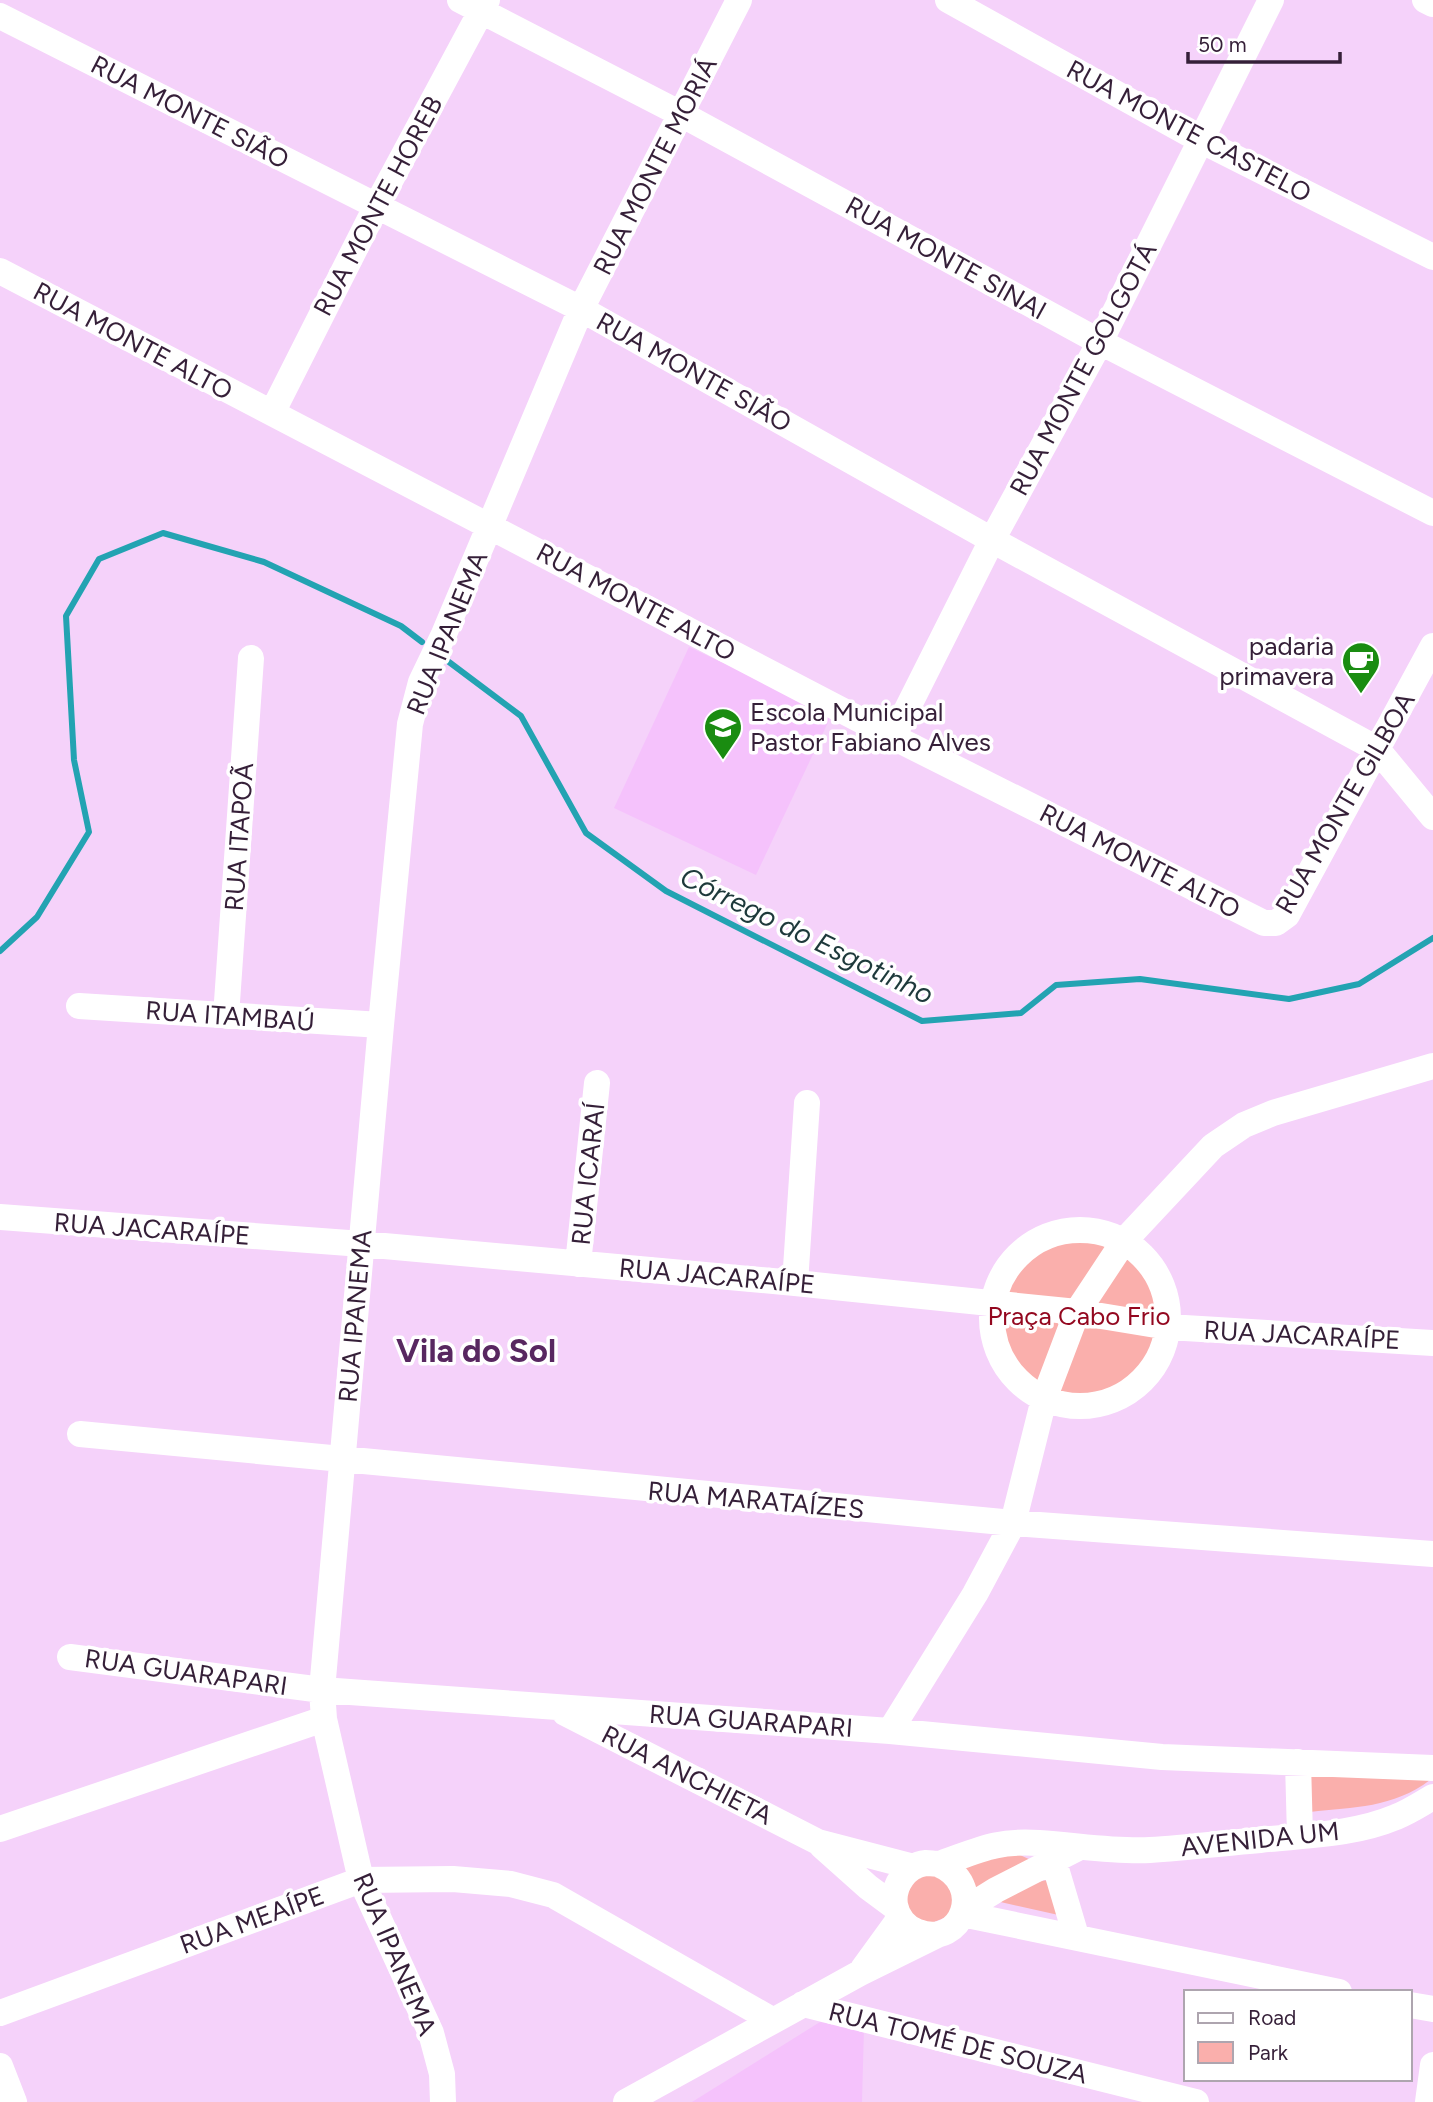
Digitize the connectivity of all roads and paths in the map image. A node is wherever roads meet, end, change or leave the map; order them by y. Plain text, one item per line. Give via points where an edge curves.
1 (739, 0) edge
2 (948, 0) edge
3 (1271, 0) edge
4 (1425, 0) edge
5 (476, 4) edge
6 (1433, 4) edge
7 (0, 16) edge
8 (681, 114) junction
9 (1200, 140) junction
10 (376, 207) junction
11 (1433, 257) edge
12 (0, 271) edge
13 (581, 309) junction
14 (1100, 342) junction
15 (272, 413) junction
16 (1433, 513) edge
17 (490, 526) junction
18 (992, 540) junction
19 (1433, 646) edge
20 (251, 658) dead end
21 (893, 737) junction
22 (1377, 750) junction
23 (1433, 817) edge
24 (1276, 923) joint
25 (79, 1006) dead end
26 (226, 1016) junction
27 (381, 1025) junction
28 (1433, 1066) edge
29 (597, 1083) dead end
30 (807, 1103) dead end
31 (0, 1217) edge
32 (1124, 1241) junction
33 (362, 1244) junction
34 (578, 1264) junction
35 (795, 1283) junction
36 (992, 1305) junction
37 (1076, 1312) junction
38 (1168, 1327) junction
39 (1433, 1343) edge
40 (1044, 1399) junction
41 (80, 1434) dead end
42 (342, 1461) junction
43 (1013, 1524) junction
44 (1433, 1554) edge
45 (70, 1657) dead end
46 (322, 1690) junction
47 (556, 1708) junction
48 (324, 1719) junction
49 (890, 1731) junction
50 (1298, 1762) junction
51 (1433, 1768) edge
52 (1433, 1797) edge
53 (0, 1829) edge
54 (1300, 1836) junction
55 (818, 1842) junction
56 (1048, 1852) junction
57 (926, 1865) junction
58 (361, 1880) junction
59 (963, 1912) junction
60 (898, 1913) junction
61 (940, 1933) junction
62 (1076, 1936) junction
63 (860, 1973) junction
64 (1328, 1990) edge
65 (803, 2004) junction
66 (1412, 2005) edge
67 (1433, 2009) edge
68 (0, 2013) edge
69 (772, 2020) junction
70 (1433, 2064) edge
71 (0, 2066) edge
72 (14, 2102) edge
73 (443, 2102) edge
74 (626, 2102) edge
75 (1196, 2102) edge
76 (1427, 2102) edge

1 - 8 street, RUA MONTE MORIÁ
2 - 9 street, RUA MONTE CASTELO
3 - 9 street, RUA MONTE GOLGOTÁ
4 - 6 street
5 - 8 street, RUA MONTE SINAI
5 - 10 street, RUA MONTE HOREB
7 - 10 street, RUA MONTE SIÃO
8 - 13 street, RUA MONTE MORIÁ
8 - 14 street, RUA MONTE SINAI
9 - 11 street, RUA MONTE CASTELO
9 - 14 street, RUA MONTE GOLGOTÁ
10 - 13 street, RUA MONTE SIÃO
10 - 15 street, RUA MONTE HOREB
12 - 15 street, RUA MONTE ALTO
13 - 17 street, RUA MONTE MORIÁ
13 - 18 street, RUA MONTE SIÃO
14 - 16 street, RUA MONTE SINAI
14 - 18 street, RUA MONTE GOLGOTÁ
15 - 17 street, RUA MONTE ALTO
17 - 21 street, RUA MONTE ALTO
17 - 27 street, RUA IPANEMA via 421,682 410,724
18 - 21 street, RUA MONTE GOLGOTÁ
18 - 22 street, RUA MONTE SIÃO
19 - 22 street, RUA MONTE GILBOA
20 - 26 street, RUA ITAPOÃ
21 - 24 street, RUA MONTE ALTO via 1264,923
22 - 23 street
22 - 24 street, RUA MONTE GILBOA via 1287,915
25 - 26 street, RUA ITAMBAÚ
26 - 27 street, RUA ITAMBAÚ
27 - 33 street, RUA IPANEMA
28 - 32 street via 1244,1125 1213,1146
29 - 34 street, RUA ICARAÍ
30 - 35 street
31 - 33 street, RUA JACARAÍPE
32 - 36 street via 1097,1231 1068,1230 1041,1238 1017,1254 1000,1278
32 - 37 street
32 - 38 street via 1144,1257 1158,1278 1167,1301
33 - 34 street, RUA JACARAÍPE
33 - 42 street, RUA IPANEMA
34 - 35 street, RUA JACARAÍPE
35 - 36 street, RUA JACARAÍPE
36 - 37 street, RUA JACARAÍPE
36 - 40 street via 992,1334 1002,1360 1020,1383
37 - 38 street, RUA JACARAÍPE
37 - 40 street
38 - 39 street, RUA JACARAÍPE
38 - 40 street via 1161,1354 1146,1377 1125,1395 1098,1405 1070,1406
40 - 43 street
41 - 42 street, RUA MARATAÍZES
42 - 43 street, RUA MARATAÍZES
42 - 46 street, RUA IPANEMA
43 - 44 street, RUA MARATAÍZES
43 - 49 street
45 - 46 street, RUA GUARAPARI
46 - 47 street, RUA GUARAPARI
46 - 48 street, RUA IPANEMA
47 - 49 street, RUA GUARAPARI
47 - 55 street, RUA ANCHIETA
48 - 53 street
48 - 58 street, RUA IPANEMA
49 - 50 street, RUA GUARAPARI via 1162,1757
50 - 51 street, RUA GUARAPARI
50 - 54 street
52 - 54 street, AVENIDA UM via 1374,1825
54 - 56 street, AVENIDA UM via 1148,1850 1080,1847
55 - 57 street, RUA ANCHIETA
55 - 60 street, RUA ANCHIETA
56 - 57 street via 1011,1841
56 - 59 street, AVENIDA UM
56 - 62 street
57 - 59 street via 949,1869 958,1877 966,1898
57 - 60 street via 905,1874 898,1884 894,1895
58 - 68 street, RUA MEAÍPE
58 - 69 street, RUA MEAÍPE via 453,1879 511,1884 553,1895
58 - 73 street, RUA IPANEMA via 431,2033 442,2074
59 - 61 street via 951,1928
59 - 62 street
60 - 61 street via 918,1933
60 - 63 street
61 - 63 street
62 - 64 street
63 - 65 street
65 - 69 street
65 - 75 street, RUA TOMÉ DE SOUZA
66 - 67 street
69 - 74 street
70 - 76 street
71 - 72 street

